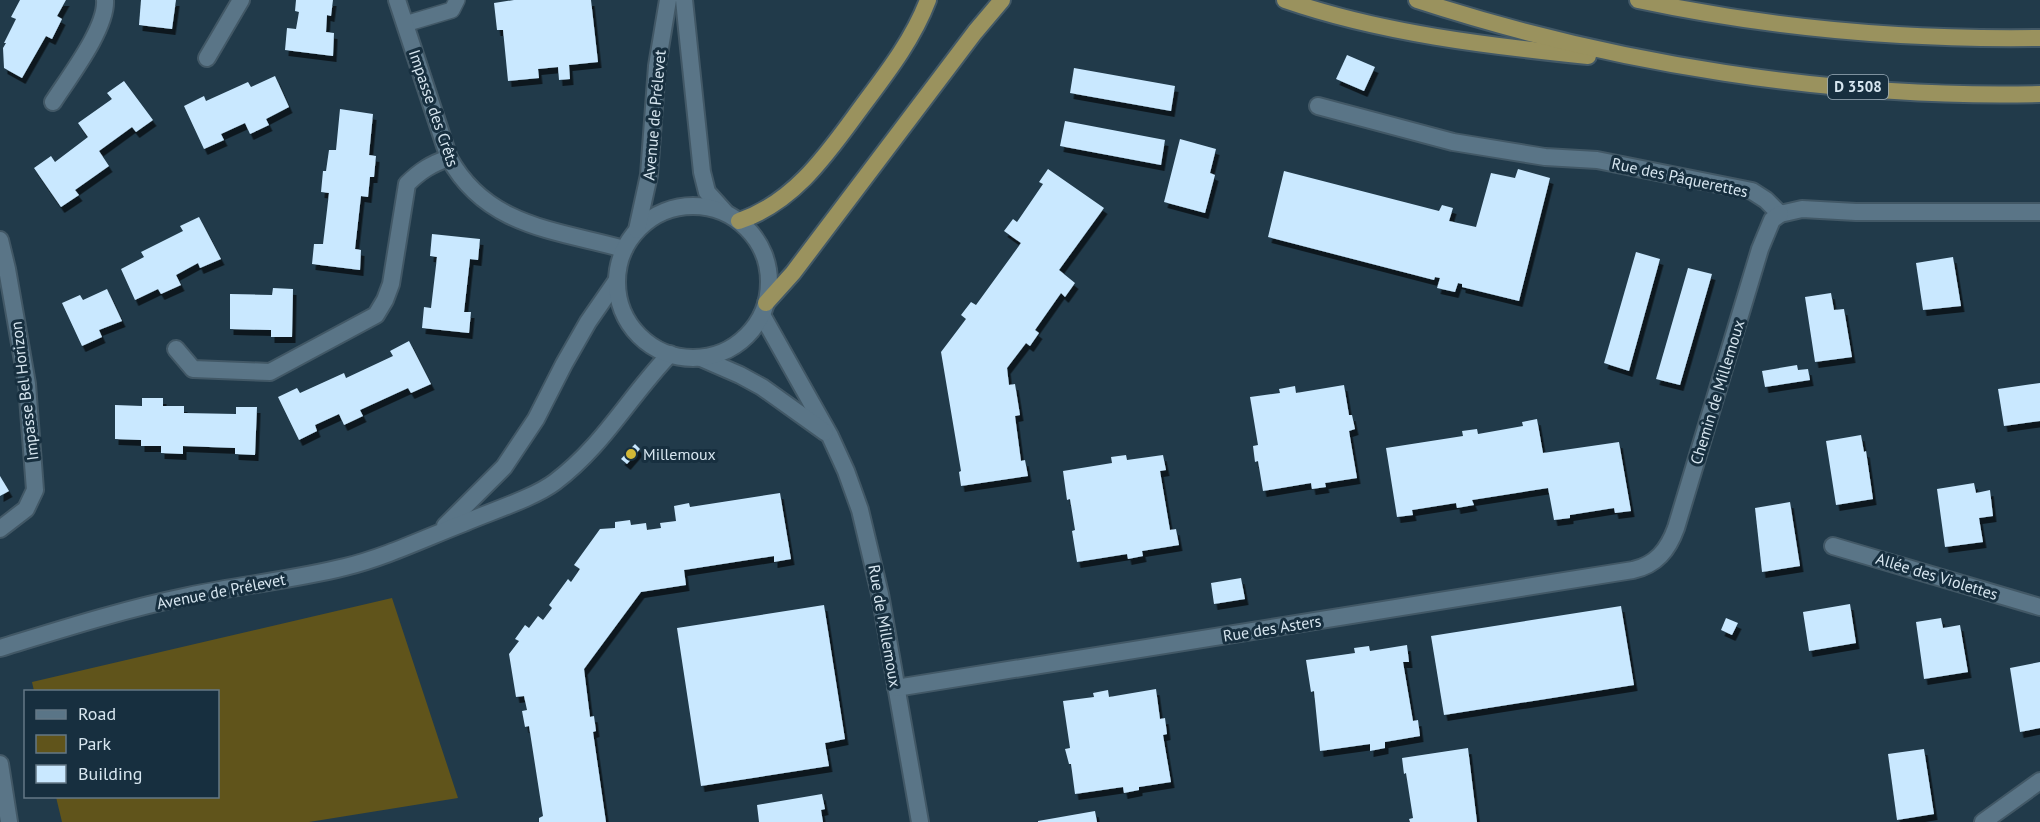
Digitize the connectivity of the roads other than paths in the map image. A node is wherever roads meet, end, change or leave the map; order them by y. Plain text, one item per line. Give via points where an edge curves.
1 (105, 0) edge
2 (241, 0) edge
3 (397, 0) edge
4 (457, 0) edge
5 (668, 0) edge
6 (684, 0) edge
7 (928, 0) edge
8 (1002, 0) edge
9 (1285, 0) edge
10 (1418, 0) edge
11 (1638, 0) edge
12 (1706, 0) edge
13 (1761, 21) junction
14 (405, 24) junction
15 (2040, 38) edge
16 (207, 58) dead end
17 (1678, 65) junction
18 (2040, 94) edge
19 (53, 102) dead end
20 (1318, 106) dead end
21 (449, 159) junction
22 (2040, 212) edge
23 (1780, 214) junction
24 (734, 218) junction
25 (637, 230) junction
26 (0, 240) edge
27 (624, 249) junction
28 (617, 280) junction
29 (764, 309) junction
30 (176, 349) dead end
31 (670, 354) junction
32 (701, 358) junction
33 (830, 436) junction
34 (0, 529) edge
35 (440, 532) junction
36 (1833, 546) dead end
37 (1647, 566) joint
38 (2040, 607) edge
39 (0, 648) edge
40 (896, 688) junction
41 (0, 764) edge
42 (2040, 781) edge
43 (9, 822) edge
44 (920, 822) edge
45 (1983, 822) edge

1 - 19 street via 100,26
2 - 16 street
3 - 14 street, Impasse des Crêts
4 - 14 lane via 452,10
5 - 25 street, Avenue de Prélevet via 657,66 649,175
6 - 24 street, Avenue de Prélevet via 702,172 707,192
7 - 24 highway via 903,49 823,159 774,204 752,217
8 - 29 highway
9 - 17 highway via 1429,35
10 - 17 highway, D 3508 via 1500,25
11 - 13 highway
12 - 13 highway
13 - 15 highway via 1892,35
14 - 21 street, Impasse des Crêts
17 - 18 highway, D 3508 via 1896,91
20 - 23 street, Rue des Pâquerettes via 1454,142 1545,157 1597,160 1752,191
21 - 27 street, Impasse des Crêts via 472,191 509,217
21 - 30 street via 432,164 407,184 391,284 376,315 270,372 194,369
22 - 23 street via 1802,209
23 - 37 street, Chemin de Millemoux via 1772,220 1760,249 1670,544
24 - 25 street via 709,208 690,206 652,217
24 - 29 street via 755,237 765,258 769,280
25 - 27 street
26 - 34 street, Impasse Bel Horizon via 27,384 35,490 26,509
27 - 28 street
28 - 31 street via 626,318 637,334
28 - 35 street, Avenue de Prélevet via 588,322 536,419 504,467
29 - 32 street via 743,340
29 - 33 street, Rue de Millemoux
31 - 32 street
31 - 35 street, Avenue de Prélevet via 585,458 553,484
32 - 33 street, Rue de Millemoux via 762,387
33 - 40 street, Rue de Millemoux via 860,510 878,583
35 - 39 street, Avenue de Prélevet via 346,567 188,596
36 - 38 street, Allée des Violettes
37 - 40 street, Rue des Asters
40 - 44 street, Rue de Millemoux
41 - 43 street
42 - 45 street

